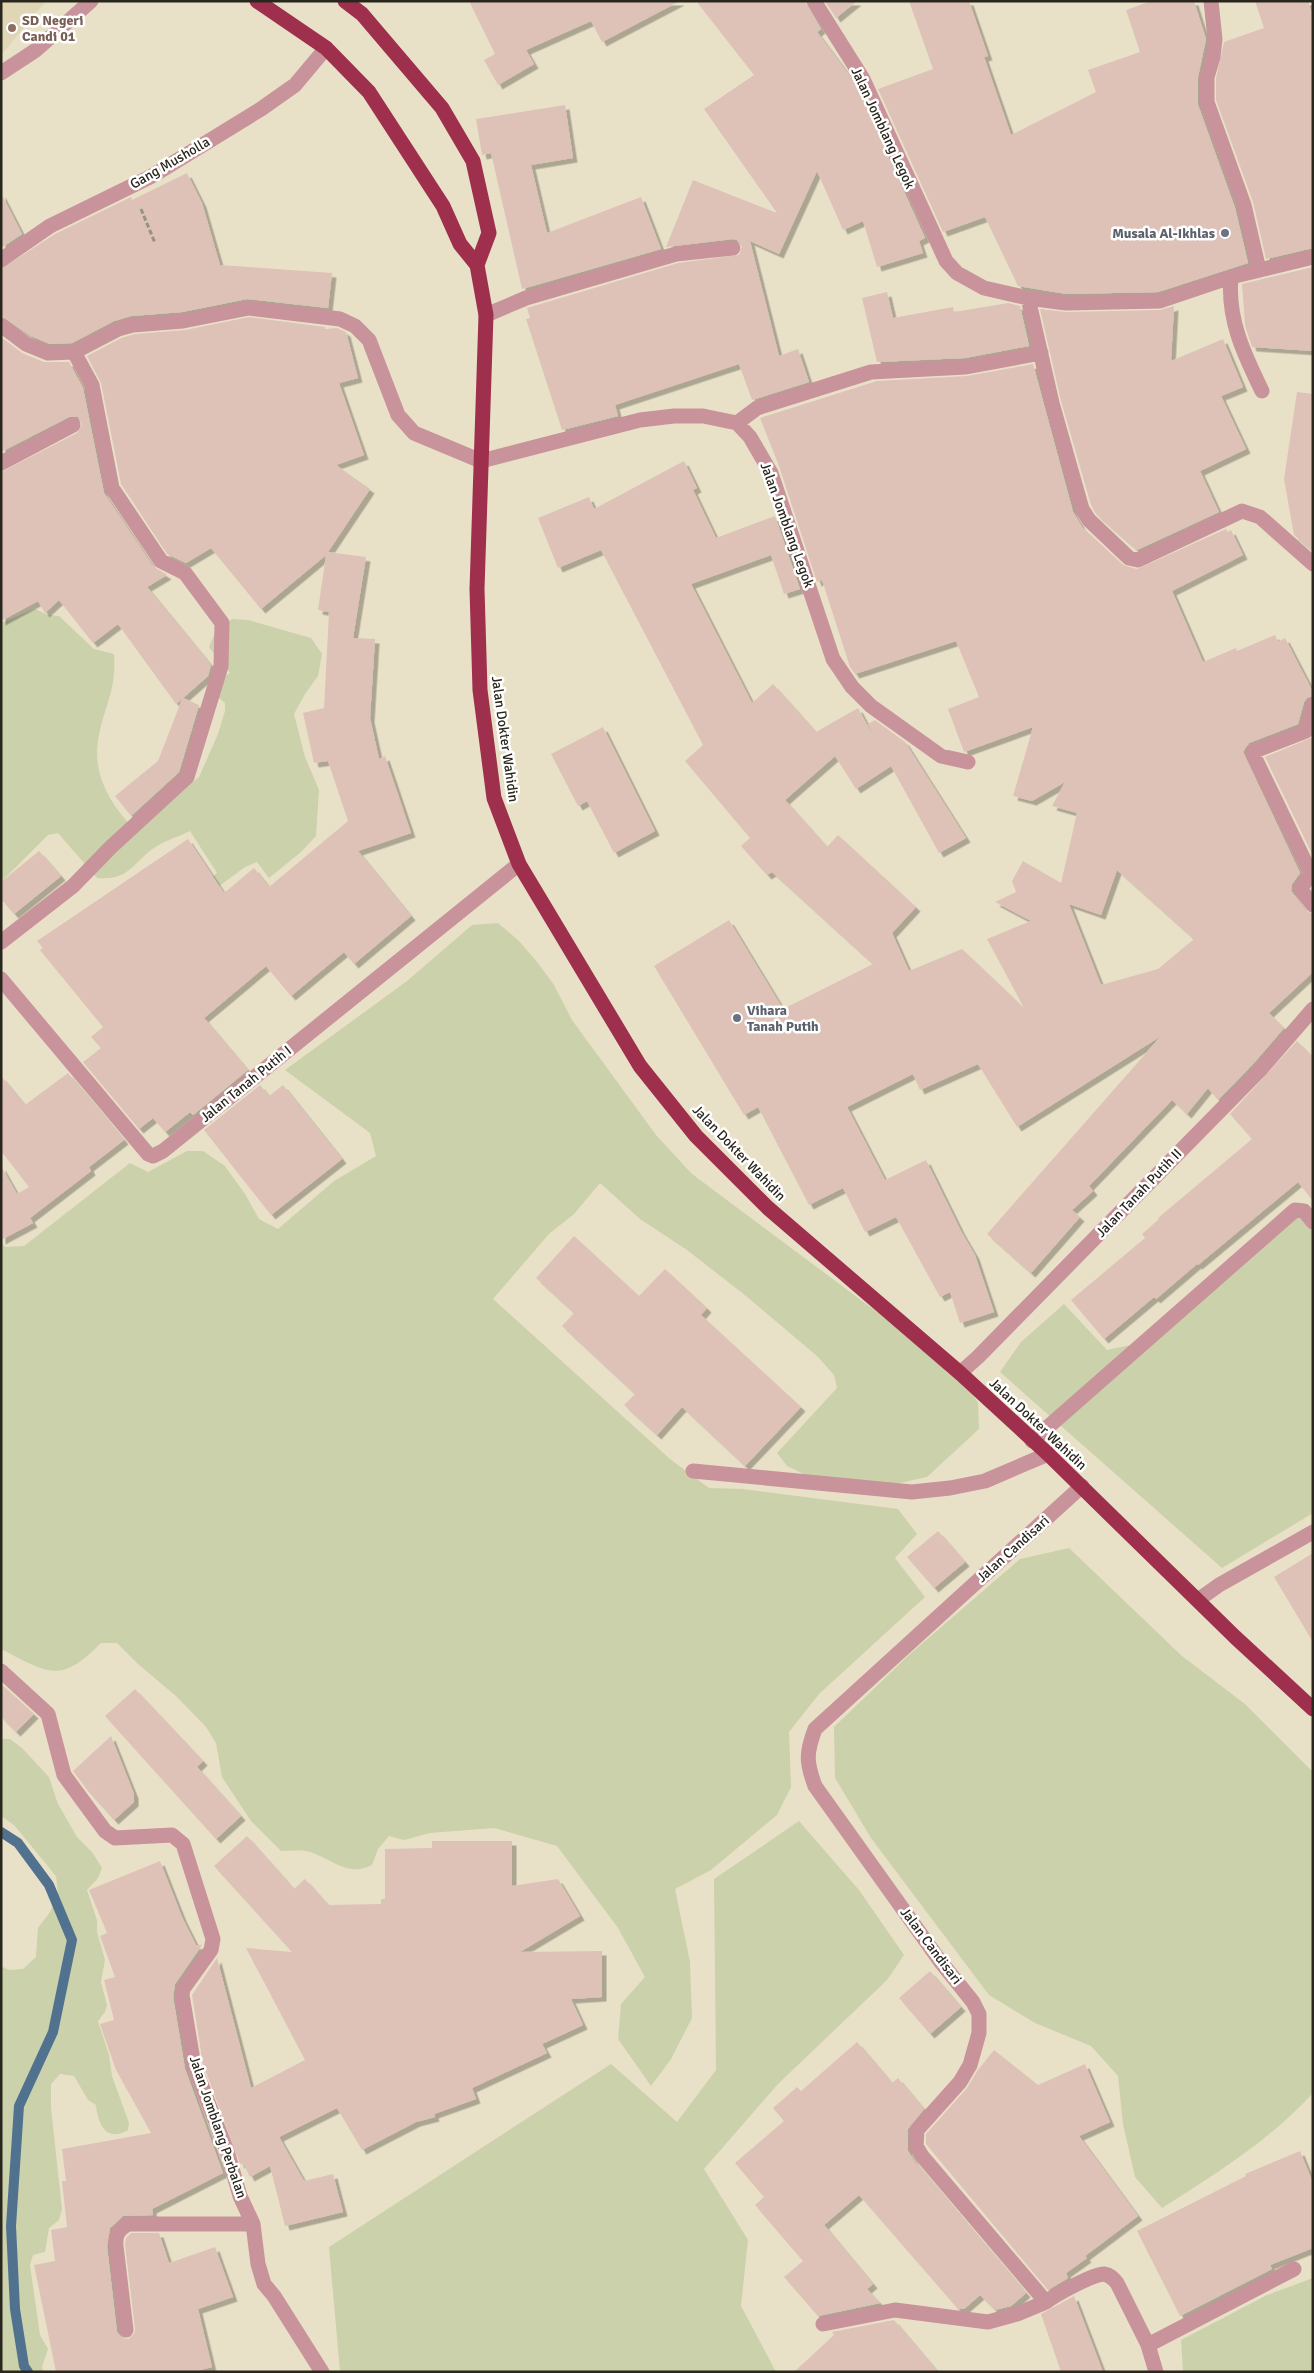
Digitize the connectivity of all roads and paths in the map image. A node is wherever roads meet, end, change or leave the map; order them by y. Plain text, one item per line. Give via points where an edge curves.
1 (91, 1) edge
2 (257, 1) edge
3 (345, 1) edge
4 (814, 1) edge
5 (1211, 1) edge
6 (326, 48) junction
7 (1, 73) edge
8 (133, 185) junction
9 (156, 243) dead end
10 (733, 248) dead end
11 (1313, 257) edge
12 (1, 260) edge
13 (478, 265) junction
14 (1259, 270) junction
15 (1231, 277) junction
16 (1028, 298) junction
17 (486, 315) junction
18 (1, 325) edge
19 (74, 352) junction
20 (1041, 353) junction
21 (1262, 391) dead end
22 (737, 423) junction
23 (73, 425) dead end
24 (481, 461) junction
25 (1, 463) edge
26 (1313, 564) edge
27 (1313, 705) edge
28 (968, 762) dead end
29 (519, 864) junction
30 (1313, 905) edge
31 (1, 942) edge
32 (1, 979) edge
33 (1313, 1009) edge
34 (1313, 1222) edge
35 (960, 1373) junction
36 (1032, 1441) junction
37 (1048, 1454) junction
38 (693, 1471) dead end
39 (1082, 1486) junction
40 (1313, 1532) edge
41 (1198, 1600) junction
42 (1, 1671) edge
43 (1313, 1709) edge
44 (253, 2224) junction
45 (1294, 2268) dead end
46 (1046, 2302) junction
47 (823, 2324) dead end
48 (126, 2330) dead end
49 (1148, 2345) junction
50 (322, 2372) edge
51 (1156, 2372) edge

1 - 7 street via 36,50
2 - 6 highway
3 - 13 highway via 362,14 442,108 473,160 489,233
4 - 16 street, Jalan Jomblang Legok via 863,79 946,261 957,273 984,288
5 - 14 street via 1215,39 1207,77 1207,102 1244,205
6 - 8 street, Gang Musholla via 294,85
6 - 13 highway via 369,92 444,206 460,244
8 - 9 path
8 - 12 street, Gang Musholla via 50,226
10 - 17 street via 676,254 526,298
11 - 14 street, Jalan Jomblang Legok
13 - 17 highway, Jalan Dokter Wahidin
14 - 15 street, Jalan Jomblang Legok
15 - 16 street, Jalan Jomblang Legok via 1160,301 1066,303
15 - 21 street via 1229,297 1240,348
16 - 20 street
17 - 24 highway, Jalan Dokter Wahidin
18 - 19 street via 26,344 48,353
19 - 24 street via 118,329 133,325 183,321 249,308 340,319 355,326 369,340 398,415 414,433
19 - 31 street via 92,385 112,488 161,561 185,574 222,623 221,666 187,778 73,886
20 - 22 street via 966,367 871,372 757,408
20 - 26 street via 1085,515 1129,558 1138,560 1242,511 1260,517
22 - 24 street via 703,416 640,420
22 - 28 street, Jalan Jomblang Legok via 750,437 771,473 833,659 852,687 876,711 941,756
23 - 25 street
24 - 29 highway, Jalan Dokter Wahidin via 480,690 494,798
27 - 30 street via 1306,731 1252,752 1311,874 1300,889
29 - 32 street, Jalan Tanah Putih I via 153,1156
29 - 35 highway, Jalan Dokter Wahidin via 640,1066 696,1136 768,1208
33 - 35 street, Jalan Tanah Putih II via 1260,1070
34 - 36 street via 1304,1211 1296,1210
35 - 36 highway, Jalan Dokter Wahidin
36 - 37 highway, Jalan Dokter Wahidin
37 - 38 street via 984,1481 912,1492
37 - 39 highway, Jalan Dokter Wahidin
39 - 41 highway, Jalan Dokter Wahidin
39 - 46 street, Jalan Candisari via 815,1729 807,1750 808,1768 815,1786 979,2014 979,2033 970,2066 960,2082 917,2130 916,2146
40 - 41 street
41 - 43 highway, Jalan Dokter Wahidin
42 - 44 street, Jalan Jomblang Perbalan via 48,1714 64,1775 105,1831 115,1838 172,1835 183,1844 213,1939 211,1950 183,1989 194,2066
44 - 48 street via 128,2224 120,2229 115,2236
44 - 50 street, Jalan Jomblang Perbalan via 264,2284
45 - 49 street
46 - 47 street via 988,2322 895,2310
46 - 49 street via 1056,2294 1102,2274 1111,2276
49 - 51 street

